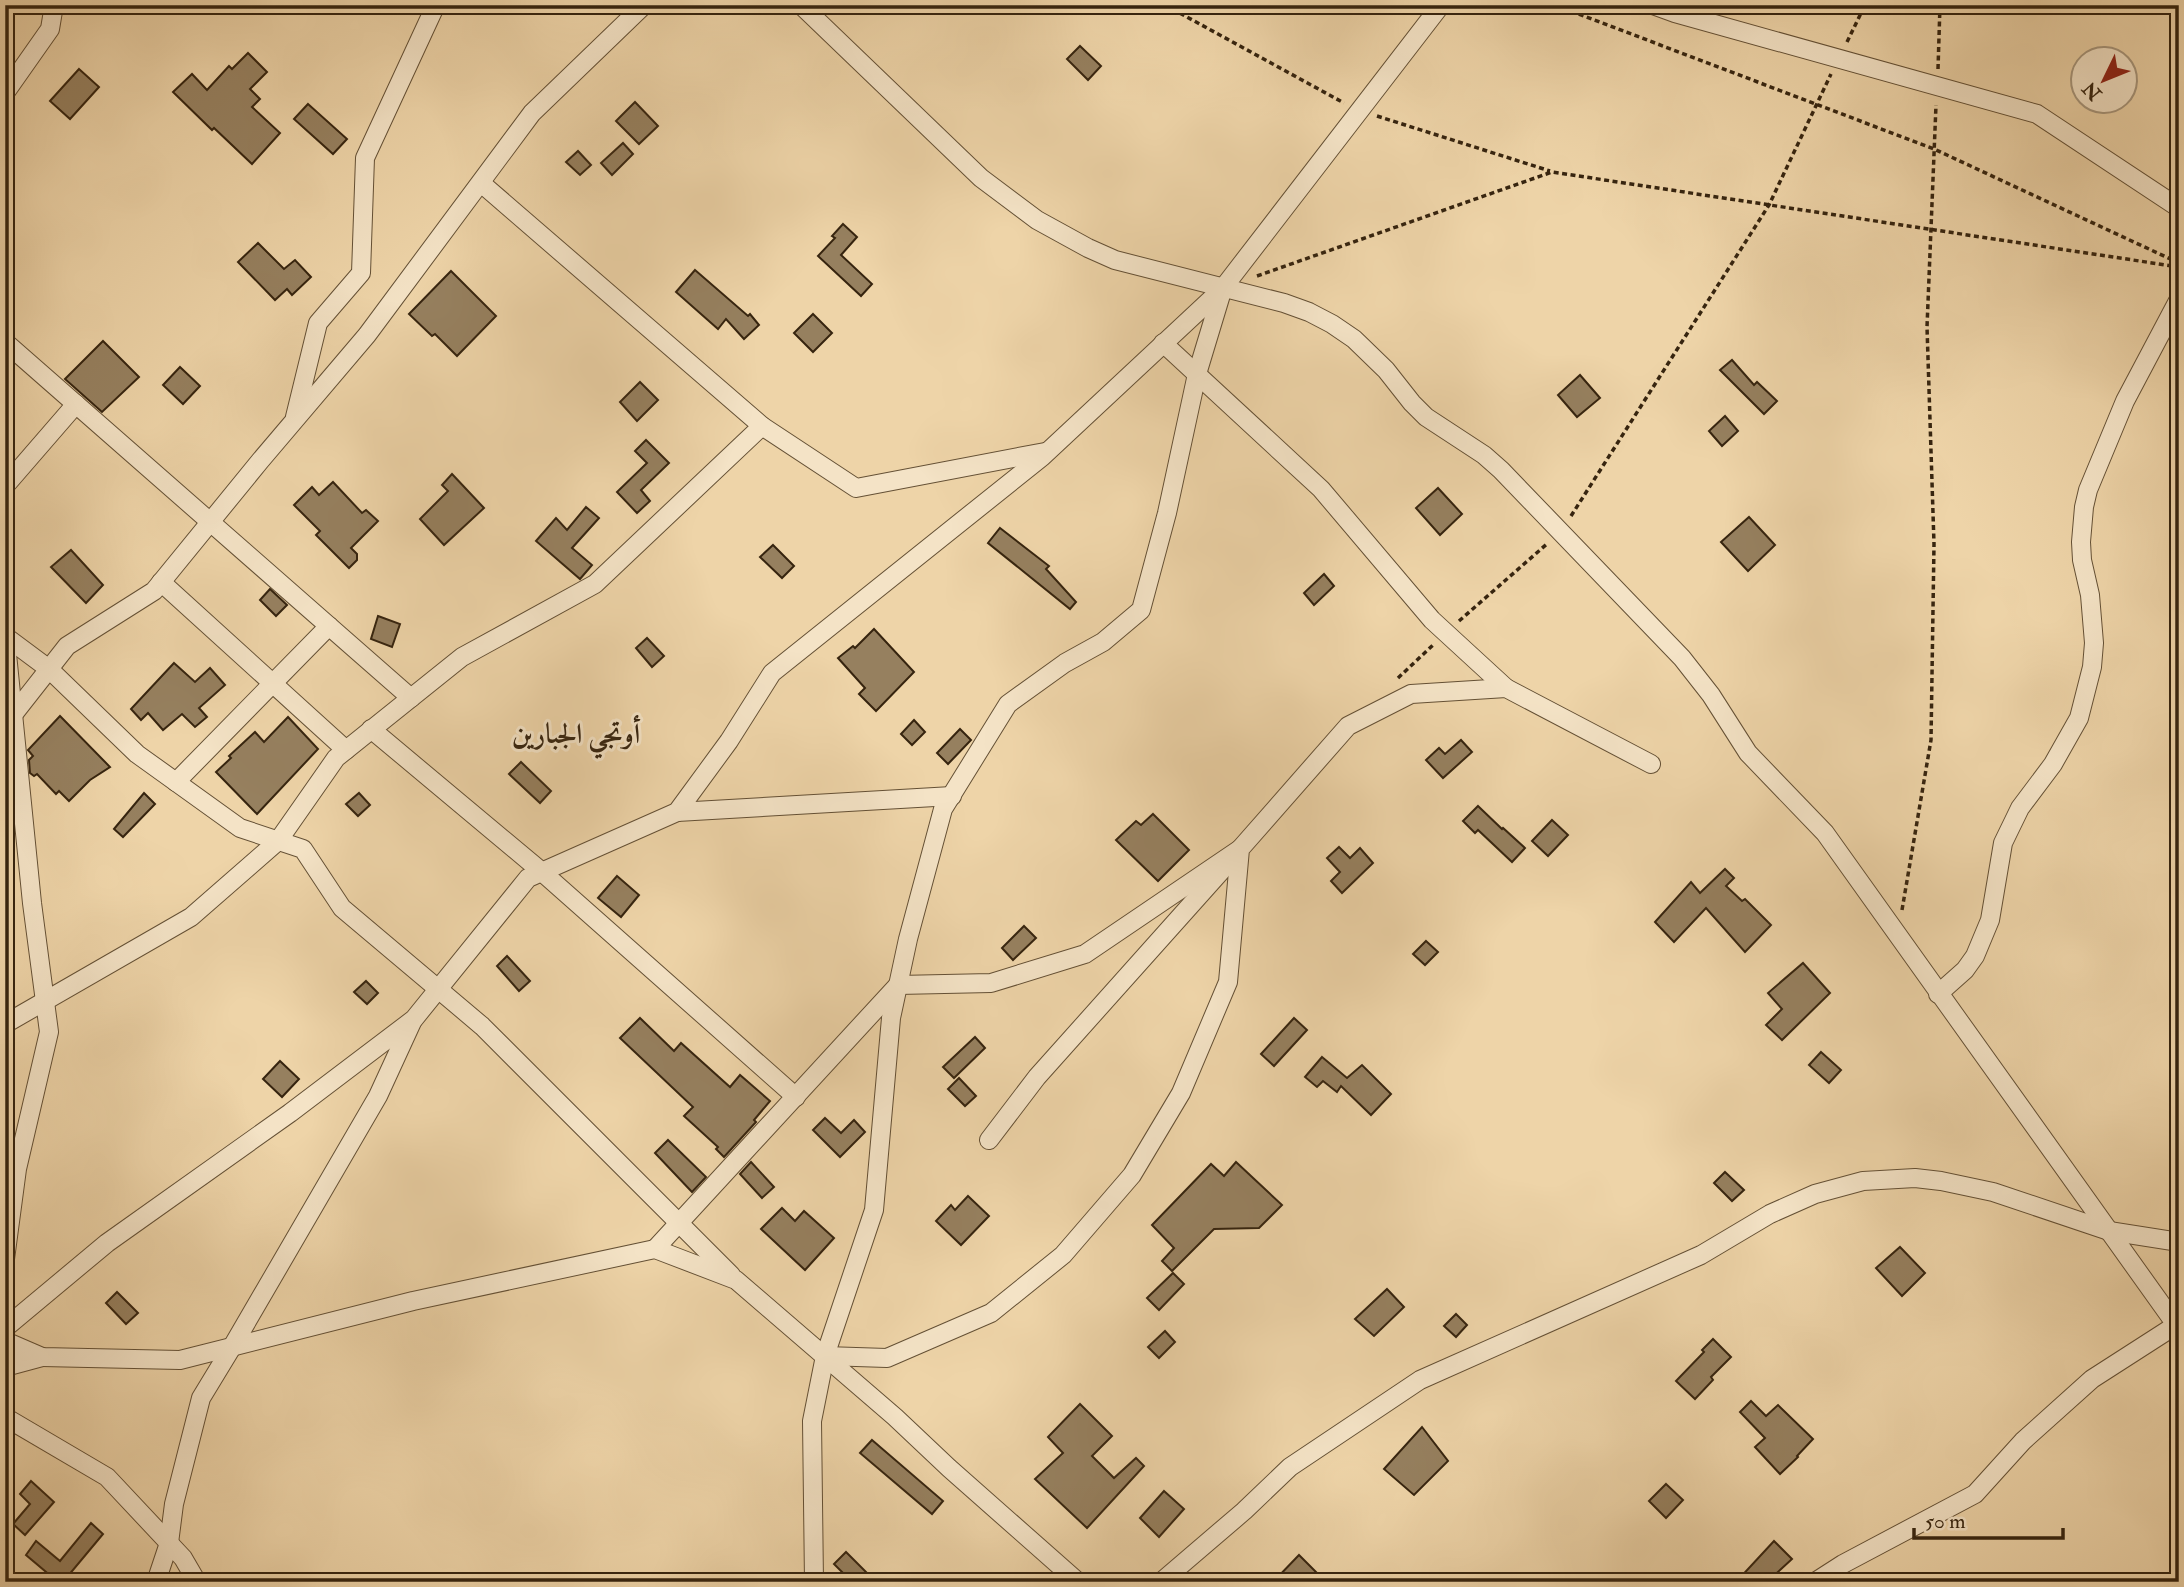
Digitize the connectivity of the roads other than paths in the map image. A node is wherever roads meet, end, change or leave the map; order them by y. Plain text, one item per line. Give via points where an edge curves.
1 (54, 5) edge
2 (434, 5) edge
3 (644, 5) edge
4 (801, 5) edge
5 (1441, 5) edge
6 (1653, 5) edge
7 (5, 93) edge
8 (481, 183) junction
9 (2179, 208) edge
10 (1223, 288) junction
11 (2179, 299) edge
12 (5, 342) edge
13 (1163, 343) junction
14 (1197, 374) junction
15 (76, 404) junction
16 (294, 421) junction
17 (762, 426) junction
18 (1047, 452) junction
19 (5, 485) edge
20 (210, 522) junction
21 (161, 582) junction
22 (329, 626) junction
23 (6, 636) edge
24 (49, 669) junction
25 (273, 683) junction
26 (1506, 688) junction
27 (411, 698) junction
28 (9, 720) edge
29 (372, 729) junction
30 (346, 750) junction
31 (1651, 764) dead end
32 (176, 782) junction
33 (952, 796) junction
34 (677, 812) junction
35 (278, 841) junction
36 (1240, 849) junction
37 (542, 872) junction
38 (898, 985) junction
39 (438, 989) junction
40 (1938, 994) junction
41 (45, 1001) junction
42 (414, 1019) junction
43 (5, 1024) edge
44 (796, 1097) junction
45 (989, 1140) dead end
46 (680, 1224) junction
47 (2109, 1231) junction
48 (2179, 1242) edge
49 (655, 1249) junction
50 (5, 1259) edge
51 (736, 1280) junction
52 (2177, 1327) edge
53 (5, 1328) edge
54 (5, 1341) edge
55 (232, 1347) junction
56 (825, 1356) junction
57 (42, 1357) junction
58 (5, 1367) edge
59 (5, 1418) edge
60 (169, 1543) junction
61 (156, 1582) edge
62 (197, 1582) edge
63 (814, 1582) edge
64 (1077, 1582) edge
65 (1161, 1582) edge
66 (1815, 1582) edge

1 - 7 street via 50,29
2 - 16 street via 365,158 361,273 318,323
3 - 8 street via 532,113
4 - 10 street via 981,178 1037,220 1115,260
5 - 10 street
6 - 9 street via 2037,114
8 - 16 street via 367,335
8 - 17 street
10 - 13 street
10 - 14 street
10 - 40 street via 1284,303 1332,324 1386,370 1426,417 1485,455 1682,657 1748,753 1825,833
11 - 40 street via 2124,401 2088,490 2081,542 2094,643 2079,718 2068,742 2020,808 2003,843 1984,939 1959,976
12 - 15 street
13 - 14 street
13 - 18 street
14 - 26 street via 1321,489 1432,620
14 - 33 street via 1141,610 1103,642 1008,704
15 - 19 street
15 - 20 street
16 - 20 street
17 - 18 street via 856,488
17 - 27 street via 595,584 462,657
18 - 34 street via 772,673
20 - 21 street
20 - 22 street
21 - 24 street via 67,646
21 - 25 street
22 - 25 street
22 - 27 street
23 - 24 street
23 - 28 street
24 - 28 street
24 - 32 street via 138,754
25 - 30 street
25 - 32 street
26 - 31 street
26 - 36 street via 1411,694 1348,726
27 - 29 street
28 - 41 street
29 - 30 street
29 - 37 street
30 - 35 street
32 - 35 street via 240,828
33 - 34 street
33 - 38 street via 943,809
34 - 37 street
35 - 39 street via 303,849 342,908
35 - 41 street via 191,917
36 - 38 street via 1085,954 991,983
36 - 45 street via 1037,1077
36 - 56 street via 1228,982 1181,1093 1132,1175 1063,1255 991,1313 887,1358
37 - 39 street via 528,878
37 - 44 street
38 - 44 street
38 - 56 street via 874,1210
39 - 42 street
39 - 46 street via 482,1026
40 - 47 street
41 - 43 street
41 - 50 street via 49,1032 17,1169
42 - 53 street via 107,1243
42 - 55 street via 378,1096
44 - 46 street
46 - 49 street
46 - 51 street
47 - 48 street
47 - 52 street
47 - 65 street via 1993,1192 1941,1181 1863,1181 1815,1194 1700,1255 1420,1380 1290,1467
49 - 51 street
49 - 55 street via 412,1301
51 - 56 street
52 - 66 street via 2092,1379 1975,1494
54 - 57 street
55 - 57 street via 180,1360
55 - 60 street via 201,1398 174,1504
56 - 63 street via 811,1421
56 - 64 street
57 - 58 street
59 - 60 street via 107,1477
60 - 61 street
60 - 62 street

